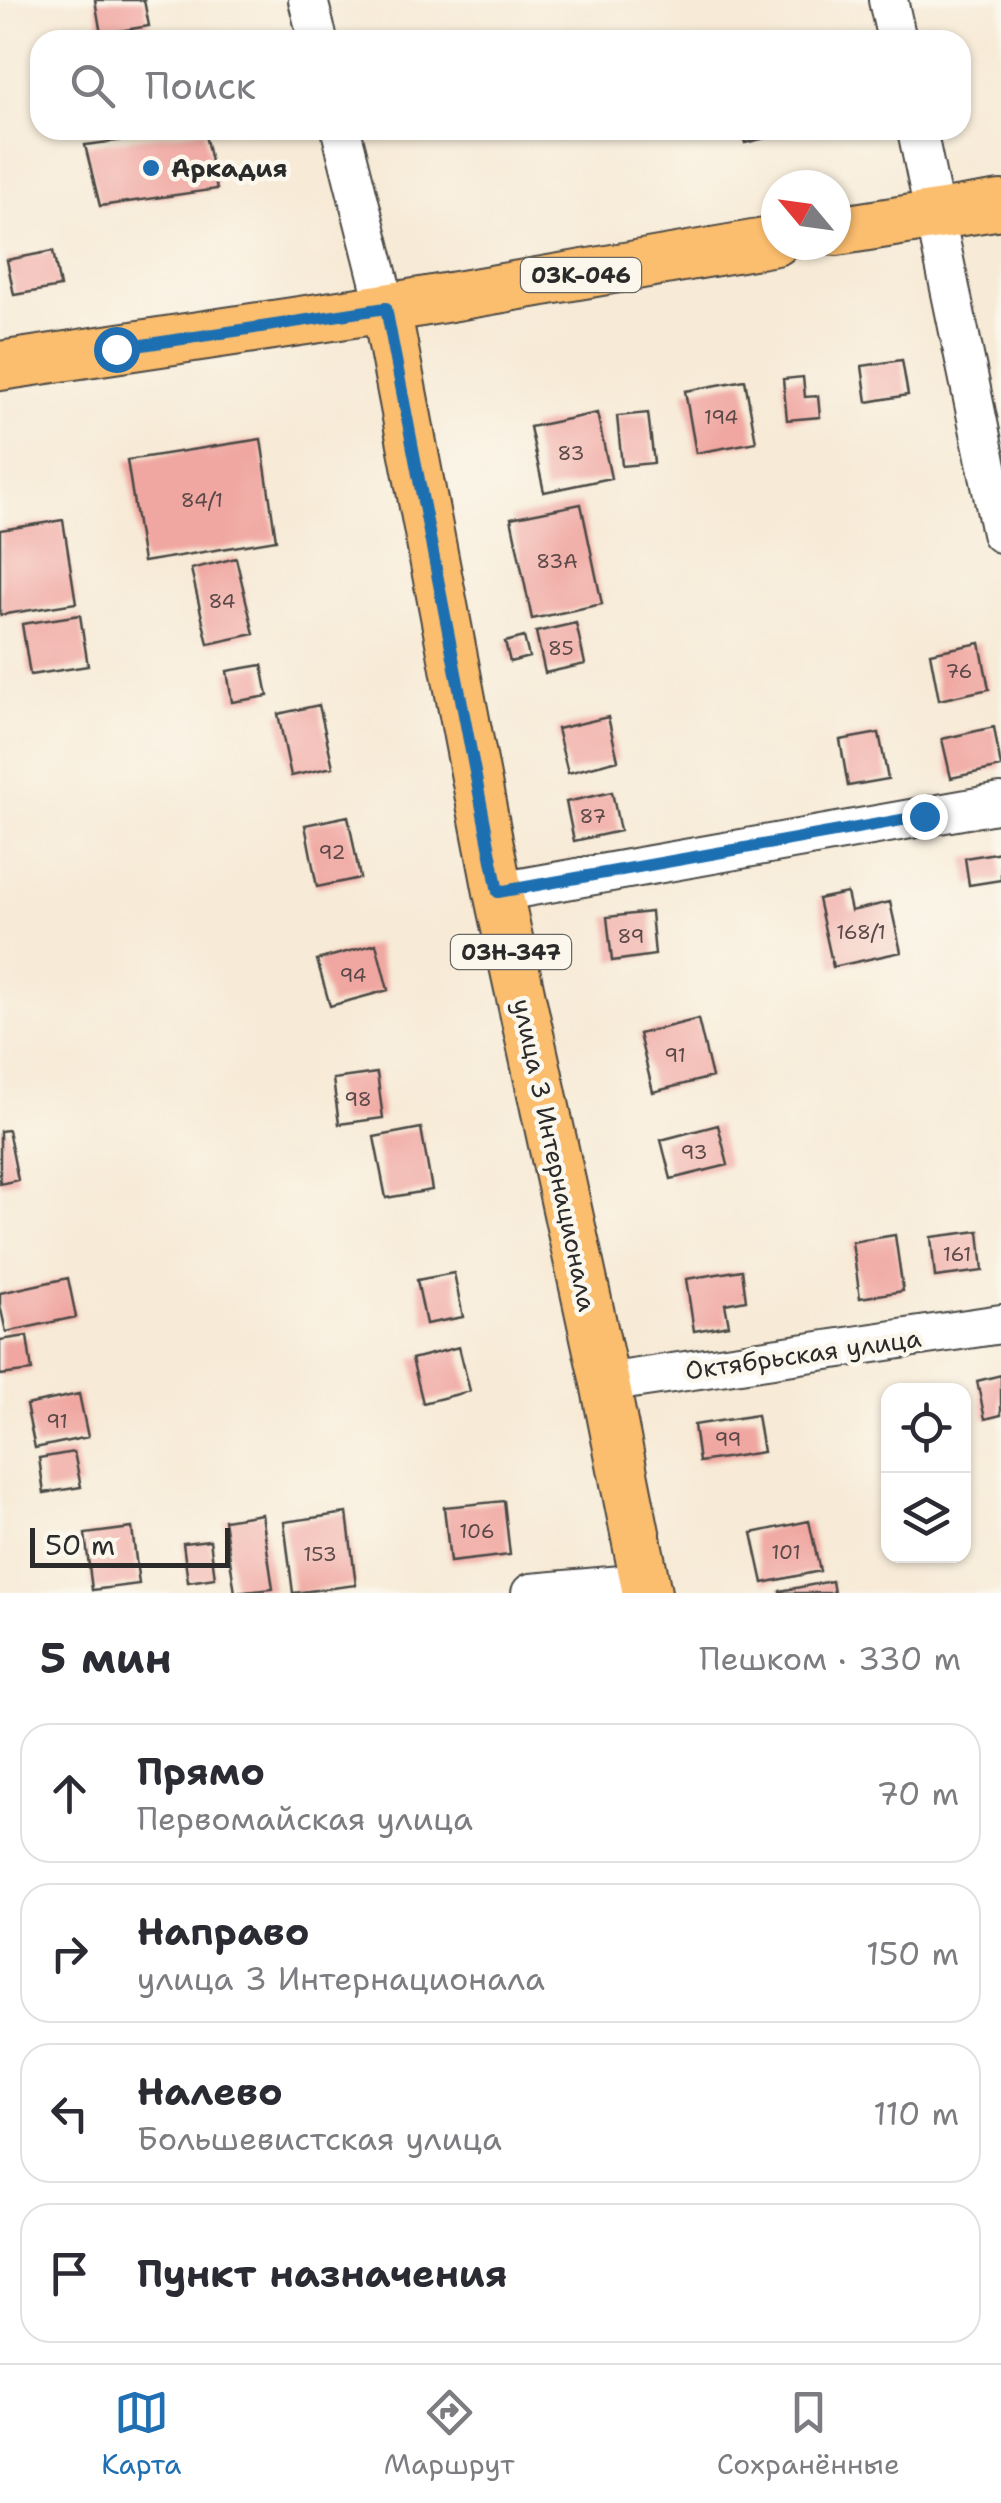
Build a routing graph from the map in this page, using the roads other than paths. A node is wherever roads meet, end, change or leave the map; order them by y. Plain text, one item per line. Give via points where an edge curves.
1 (308, 0) edge
2 (888, 0) edge
3 (316, 30) edge
4 (895, 30) edge
5 (344, 140) edge
6 (918, 140) edge
7 (1001, 205) edge
8 (935, 214) junction
9 (851, 228) edge
10 (761, 244) edge
11 (386, 308) junction
12 (0, 366) edge
13 (1001, 532) edge
14 (1001, 803) edge
15 (498, 892) junction
16 (1001, 1324) edge
17 (605, 1383) junction
18 (646, 1588) edge
19 (530, 1593) edge

1 - 3 street
2 - 4 street
5 - 11 street, улица 3 Интернационала
6 - 8 street
7 - 8 main road
8 - 9 main road
8 - 13 street
10 - 11 main road, 03К-046
11 - 12 main road, 03К-046
11 - 15 main road, улица 3 Интернационала / 03Н-347
14 - 15 street
15 - 17 main road, улица 3 Интернационала / 03Н-347
16 - 17 street, Октябрьская улица
17 - 18 main road, улица 3 Интернационала / 03Н-347
18 - 19 street

